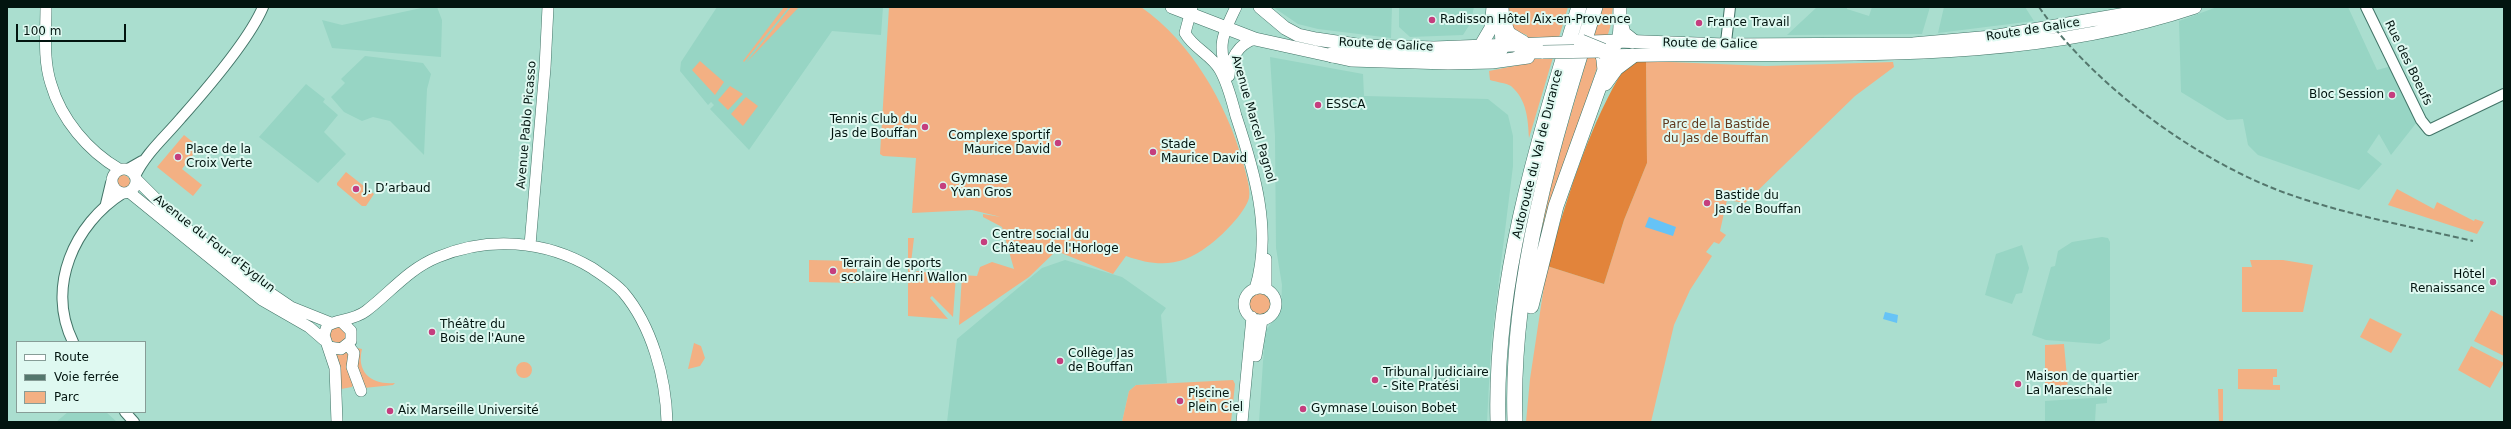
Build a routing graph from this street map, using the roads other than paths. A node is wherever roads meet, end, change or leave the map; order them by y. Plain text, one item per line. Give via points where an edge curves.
1 (46, 7) edge
2 (264, 7) edge
3 (548, 7) edge
4 (1172, 7) edge
5 (1236, 7) edge
6 (1260, 7) edge
7 (1575, 7) edge
8 (1579, 7) edge
9 (1595, 7) edge
10 (1730, 7) edge
11 (2167, 7) edge
12 (2195, 7) edge
13 (2366, 7) edge
14 (1498, 10) edge
15 (1191, 11) edge
16 (1619, 11) edge
17 (1225, 29) junction
18 (1255, 39) junction
19 (1618, 41) junction
20 (1581, 42) junction
21 (1503, 44) junction
22 (1480, 45) junction
23 (1633, 48) junction
24 (1521, 50) junction
25 (1725, 51) junction
26 (1603, 54) junction
27 (1332, 55) junction
28 (1229, 77) junction
29 (1557, 78) junction
30 (1599, 92) junction
31 (2504, 94) edge
32 (103, 160) junction
33 (130, 173) junction
34 (111, 182) junction
35 (126, 193) junction
36 (106, 204) junction
37 (530, 245) junction
38 (1254, 289) junction
39 (1266, 289) junction
40 (1257, 318) junction
41 (342, 322) junction
42 (331, 323) junction
43 (73, 341) edge
44 (327, 343) junction
45 (348, 345) junction
46 (361, 391) dead end
47 (126, 413) edge
48 (134, 422) edge
49 (337, 422) edge
50 (666, 422) edge
51 (1242, 422) edge
52 (1245, 422) edge
53 (1498, 422) edge
54 (1516, 422) edge

1 - 32 main road via 47,57 51,84 78,134
2 - 33 street via 229,58 182,117
3 - 37 main road, Avenue Pablo Picasso
4 - 15 main road, Route de Galice
5 - 17 main road, Avenue Marcel Pagnol
6 - 22 main road, Route de Galice via 1285,28 1316,40 1363,46 1434,48
7 - 29 highway
8 - 29 highway, Autoroute du Val de Durance
9 - 54 highway, Autoroute du Val de Durance via 1536,217 1520,318 1515,376
10 - 25 street
11 - 25 main road, Route de Galice via 2092,21 1945,42
12 - 25 main road, Route de Galice via 2115,28 1987,47 1912,54
13 - 31 street, Rue des Boeufs via 2420,120 2429,130
14 - 21 highway
14 - 22 main road via 1491,28
14 - 24 highway via 1508,34
15 - 17 main road, Route de Galice
15 - 38 main road, Avenue Marcel Pagnol via 1185,33 1191,42 1216,63 1223,76 1249,154 1257,187 1261,234 1258,275
16 - 19 main road
16 - 23 main road via 1624,33
17 - 18 main road, Route de Galice
17 - 28 main road, Avenue Marcel Pagnol via 1220,48
18 - 27 main road, Route de Galice
18 - 28 main road via 1241,45 1236,52
19 - 20 main road, Route de Galice
19 - 23 main road, Route de Galice
19 - 26 main road via 1613,48
20 - 24 main road, Route de Galice
20 - 26 highway, bridge
21 - 22 main road, Route de Galice
21 - 24 main road, Route de Galice
21 - 27 highway via 1500,52 1495,55
23 - 25 main road, Route de Galice
23 - 26 main road, Route de Galice
23 - 30 highway
24 - 26 main road, Route de Galice, bridge via 1543,54
24 - 27 main road, Route de Galice via 1492,62 1366,61
26 - 30 highway via 1605,70
28 - 39 main road, Avenue Marcel Pagnol via 1258,173 1265,210
29 - 53 highway, Autoroute du Val de Durance via 1528,183 1511,269 1503,328
30 - 54 highway via 1556,206 1536,281 1525,340
32 - 33 main road, Avenue du Four d’Eyglun
32 - 34 main road
33 - 34 main road via 115,172
33 - 35 main road via 136,184
33 - 42 main road, Avenue du Four d’Eyglun via 179,222 232,267 291,307
34 - 35 main road via 115,190
34 - 36 street
35 - 36 street
35 - 44 main road, Avenue du Four d’Eyglun via 262,300 309,327
36 - 43 street via 85,228 72,250 65,270 64,312
37 - 41 main road via 484,244 441,255 404,277 365,312
37 - 50 main road via 583,263 622,292 640,319 658,362
38 - 39 main road
38 - 40 main road via 1249,292 1244,304 1248,314
39 - 40 main road via 1275,296 1276,308 1273,314
40 - 51 main road
40 - 52 main road
41 - 42 main road
41 - 45 main road via 352,332
42 - 44 main road via 324,331
44 - 45 main road via 341,349
44 - 49 main road via 335,368
45 - 46 main road via 354,353 352,367
47 - 48 street

